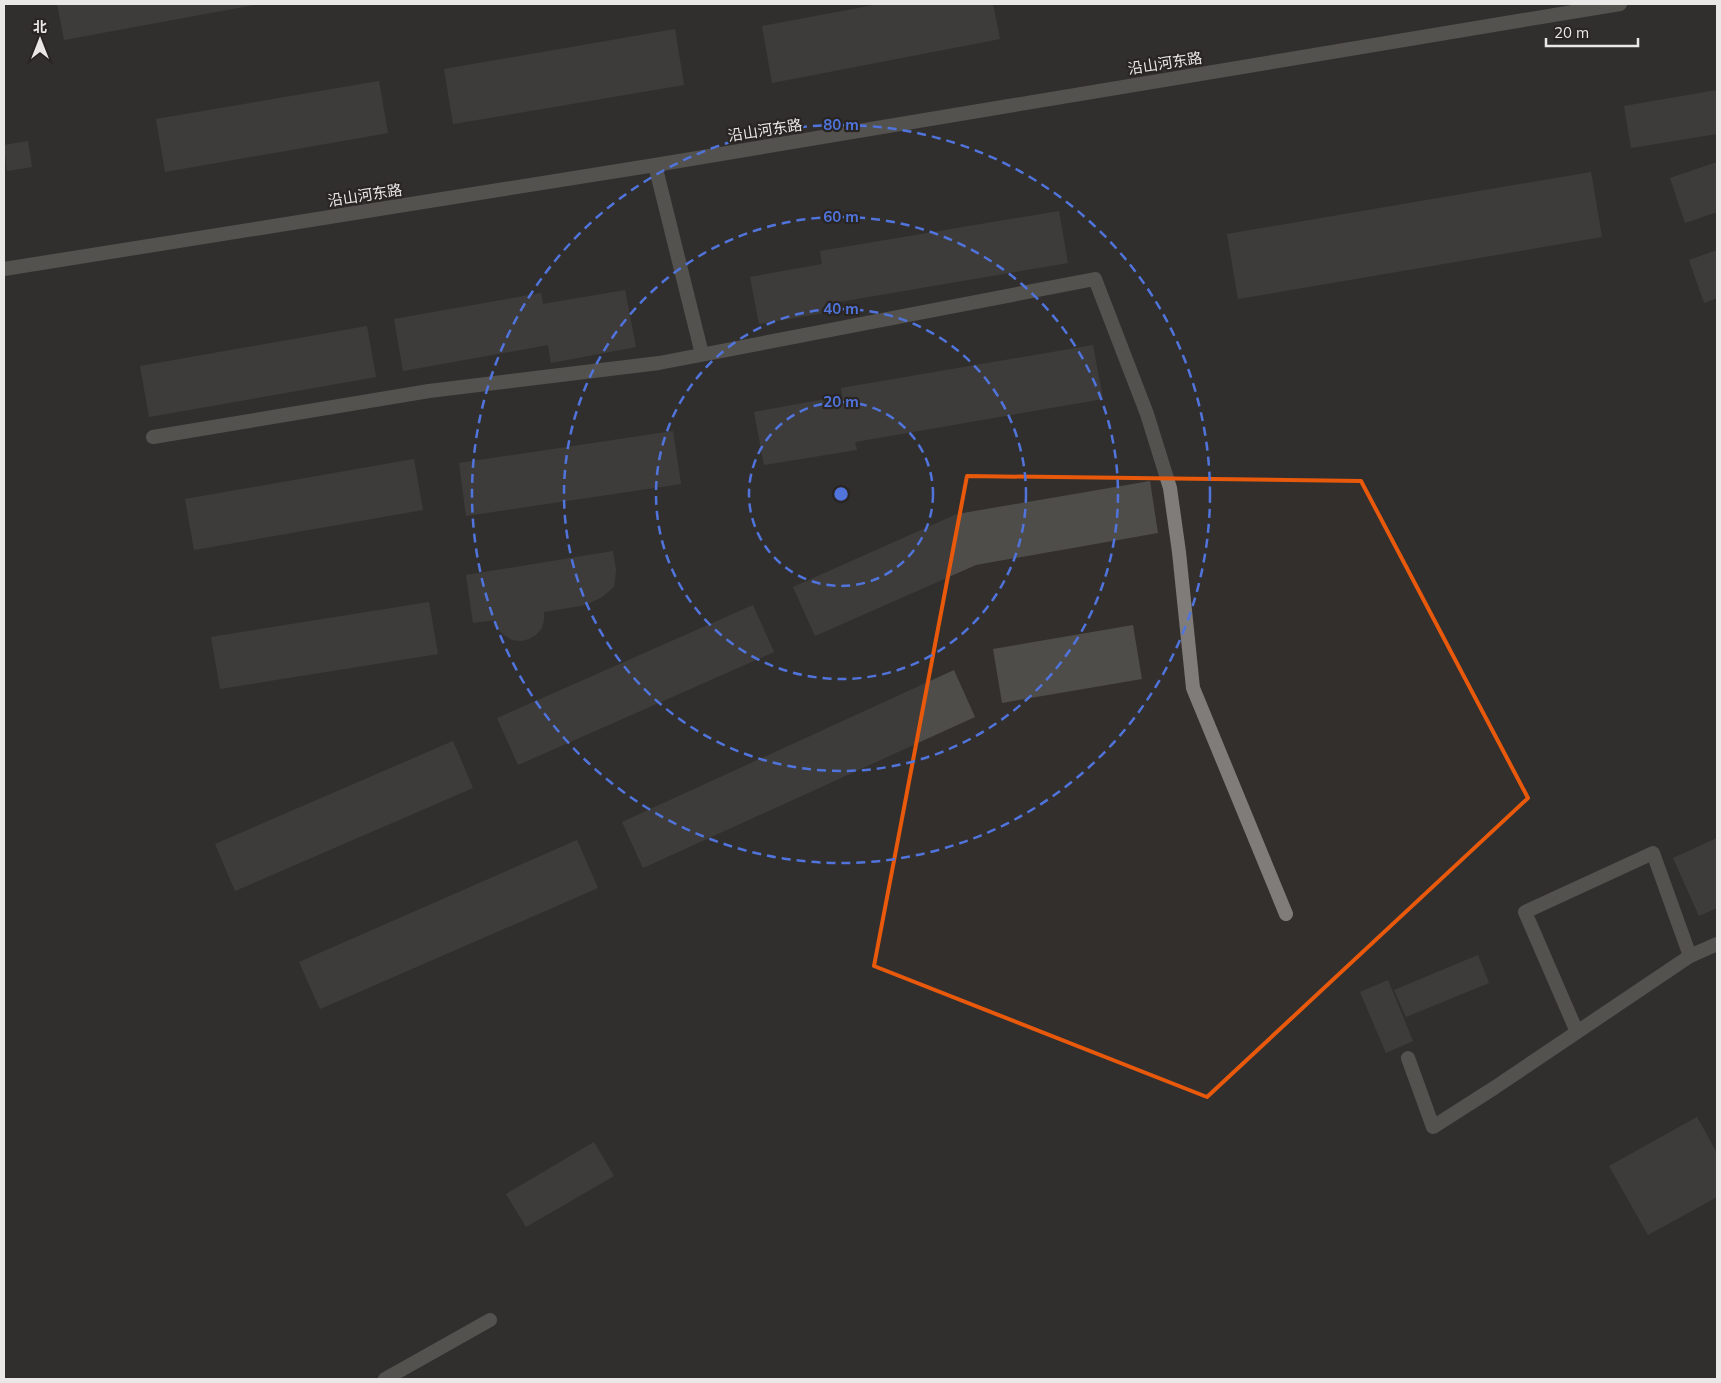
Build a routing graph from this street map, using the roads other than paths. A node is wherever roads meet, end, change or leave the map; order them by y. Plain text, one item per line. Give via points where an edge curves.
1 (1620, 4) edge
2 (655, 165) junction
3 (4, 269) edge
4 (702, 354) junction
5 (153, 437) dead end
6 (1286, 914) dead end
7 (1717, 944) edge
8 (1690, 956) junction
9 (1577, 1032) junction
10 (1408, 1058) dead end
11 (490, 1320) dead end
12 (385, 1379) edge

1 - 2 street, 沿山河东路
2 - 3 street, 沿山河东路
2 - 4 street
4 - 5 street via 429,391
4 - 6 street via 1094,279 1147,414 1170,488 1193,688
7 - 8 street
8 - 9 street
8 - 9 street via 1653,853 1525,912
9 - 10 street via 1433,1126
11 - 12 street

